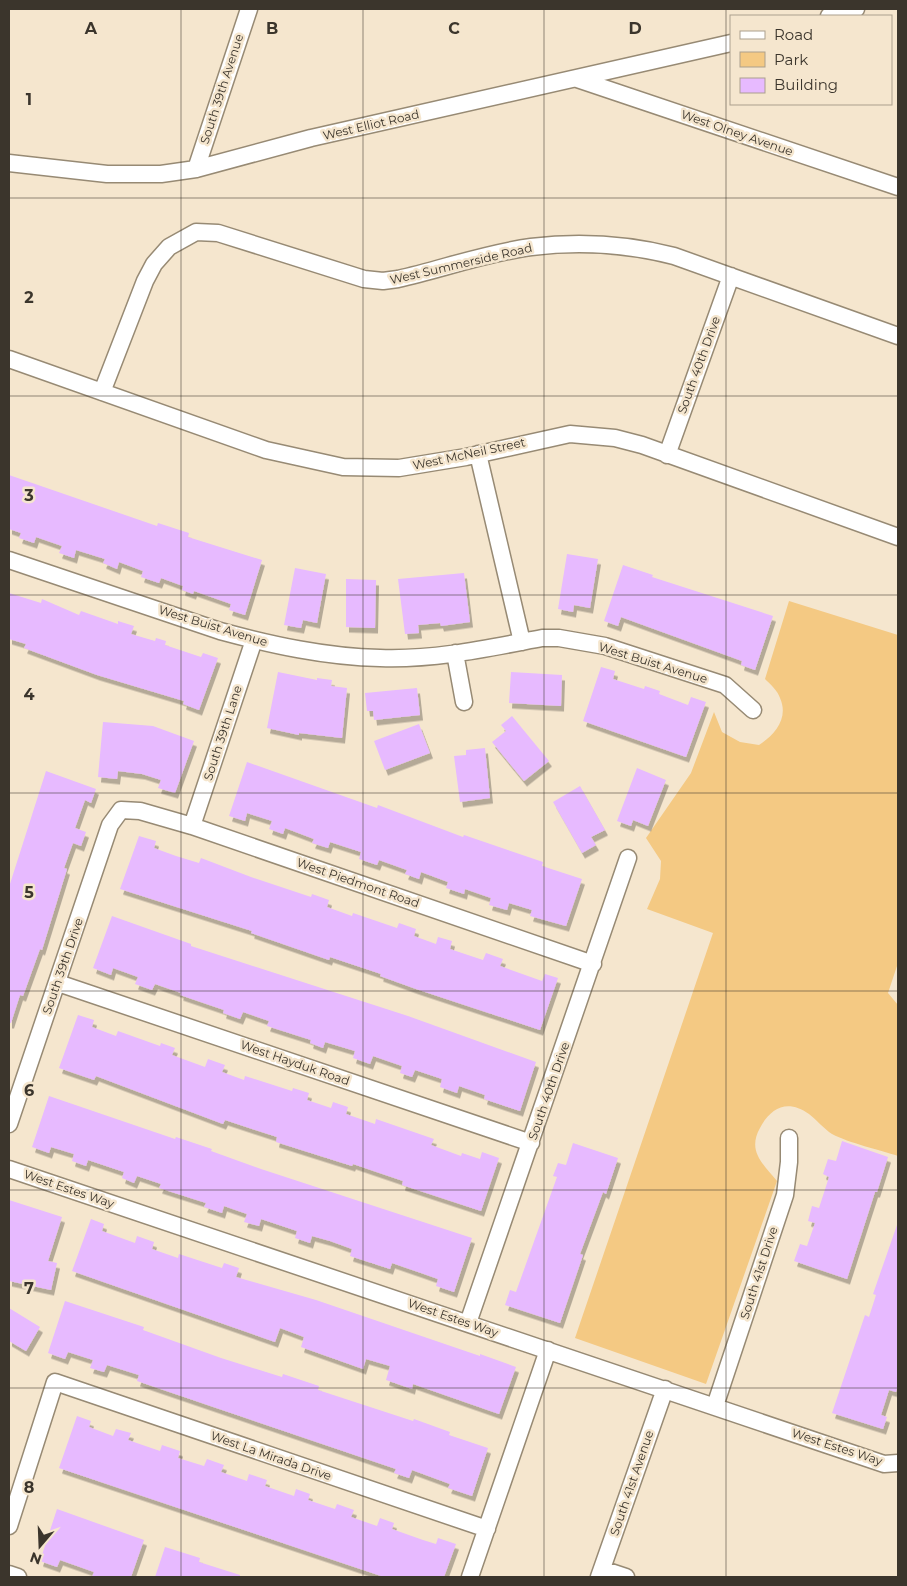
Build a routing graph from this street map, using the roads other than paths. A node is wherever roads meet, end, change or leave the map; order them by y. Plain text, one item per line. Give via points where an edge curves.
1 (249, 9) edge
2 (856, 9) edge
3 (833, 15) edge
4 (730, 43) edge
5 (577, 79) junction
6 (9, 163) edge
7 (196, 169) junction
8 (898, 187) edge
9 (730, 276) junction
10 (898, 336) edge
11 (9, 359) edge
12 (102, 392) junction
13 (478, 454) junction
14 (667, 455) junction
15 (898, 537) edge
16 (9, 560) edge
17 (254, 640) junction
18 (522, 642) junction
19 (455, 653) junction
20 (464, 702) dead end
21 (753, 710) dead end
22 (120, 810) joint
23 (192, 826) junction
24 (628, 858) dead end
25 (593, 964) junction
26 (58, 982) junction
27 (9, 1124) edge
28 (789, 1138) dead end
29 (531, 1144) junction
30 (9, 1169) edge
31 (468, 1323) junction
32 (548, 1350) junction
33 (664, 1389) junction
34 (715, 1406) junction
35 (898, 1463) edge
36 (9, 1526) edge
37 (486, 1529) junction
38 (601, 1573) edge
39 (9, 1574) edge
40 (18, 1577) edge
41 (470, 1577) edge
42 (626, 1577) edge

1 - 7 street, South 39th Avenue
2 - 3 street
4 - 5 street, West Elliot Road
5 - 7 street, West Elliot Road via 311,138
5 - 8 street, West Olney Avenue
6 - 7 street, West Elliot Road via 107,174 161,174
9 - 10 street, West Summerside Road
9 - 12 street, West Summerside Road via 674,256 614,245 578,244 530,247 382,281 364,279 218,233 196,232 169,247 144,281
9 - 14 street, South 40th Drive
11 - 12 street, West McNeil Street
12 - 13 street, West McNeil Street via 266,450 343,467 399,468
13 - 14 street, West McNeil Street via 570,434 616,438
13 - 18 street
14 - 15 street, West McNeil Street
16 - 17 street, West Buist Avenue
17 - 19 street, West Buist Avenue via 321,653 381,658
17 - 23 street, South 39th Lane
18 - 19 street, West Buist Avenue
18 - 21 street, West Buist Avenue via 559,638 604,646 725,686
19 - 20 street
22 - 23 street, West Piedmont Road via 140,811
22 - 26 street, South 39th Drive via 110,825
23 - 25 street, West Piedmont Road
24 - 25 street, South 40th Drive
25 - 29 street, South 40th Drive
26 - 27 street, South 39th Drive
26 - 29 street, West Hayduk Road
28 - 34 street, South 41st Drive via 785,1195
29 - 31 street, South 40th Drive
30 - 31 street, West Estes Way
31 - 32 street, West Estes Way
32 - 33 street, West Estes Way
32 - 37 street
33 - 34 street, West Estes Way
33 - 38 street, South 41st Avenue
34 - 35 street, West Estes Way via 884,1464
36 - 37 street, West La Mirada Drive via 55,1382
37 - 41 street
38 - 42 street
39 - 40 street

